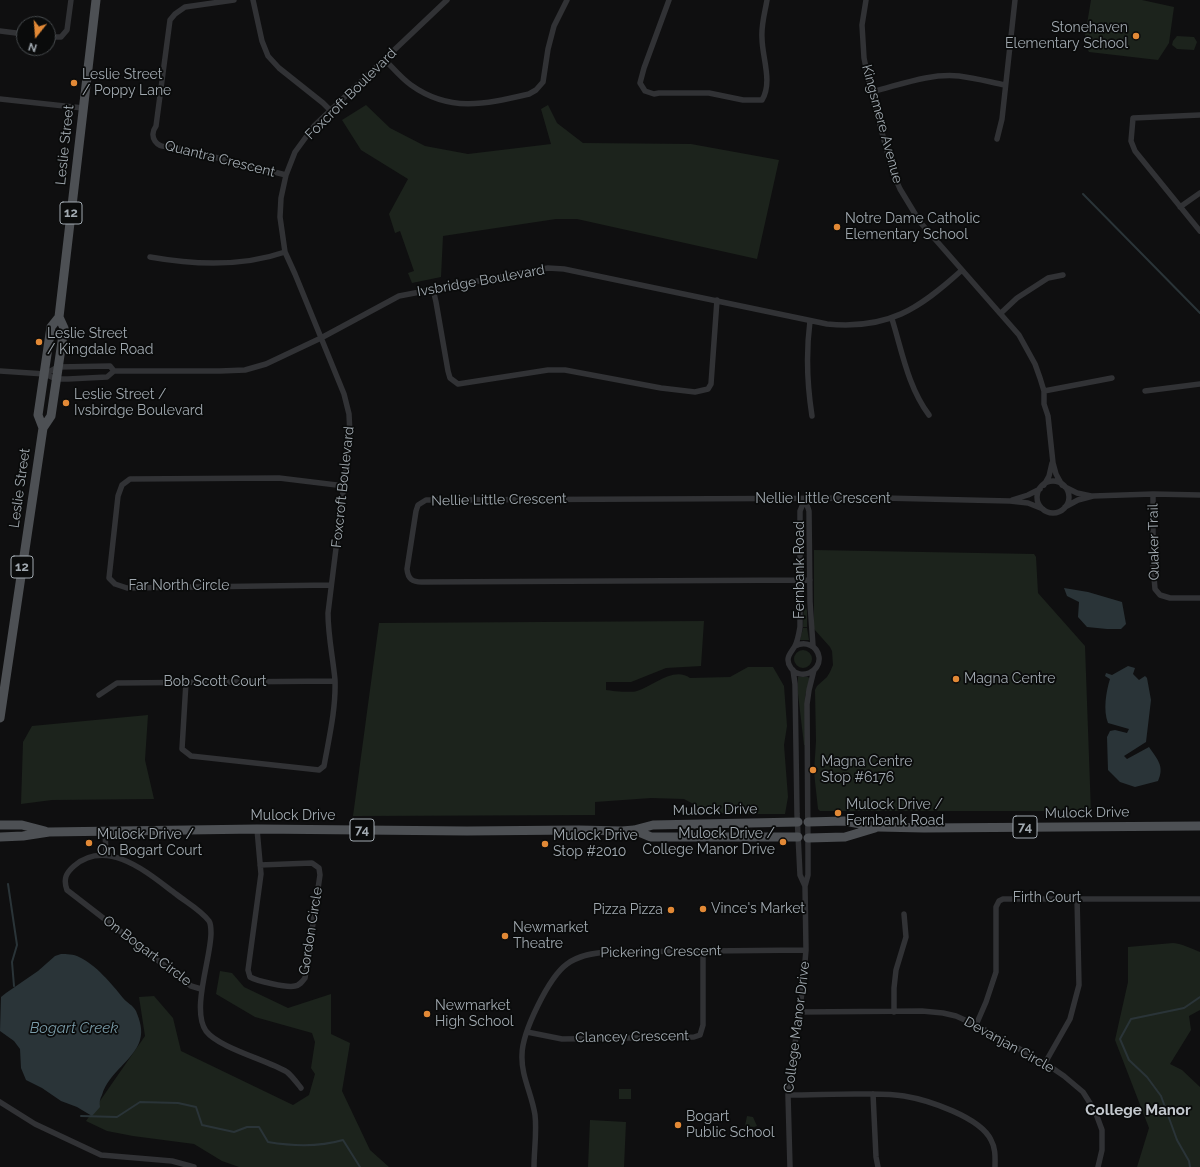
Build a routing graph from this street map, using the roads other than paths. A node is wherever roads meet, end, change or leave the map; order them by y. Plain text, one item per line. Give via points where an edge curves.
1 (71, 0) edge
2 (96, 0) edge
3 (234, 0) edge
4 (253, 0) edge
5 (448, 0) edge
6 (567, 0) edge
7 (669, 0) edge
8 (767, 0) edge
9 (866, 0) edge
10 (1015, 0) edge
11 (0, 31) edge
12 (16, 33) edge
13 (56, 37) edge
14 (385, 60) junction
15 (1005, 85) junction
16 (871, 92) junction
17 (0, 99) edge
18 (83, 108) junction
19 (330, 110) junction
20 (1200, 115) edge
21 (997, 139) dead end
22 (286, 175) junction
23 (1200, 193) edge
24 (1180, 207) junction
25 (1200, 231) edge
26 (285, 252) junction
27 (150, 257) dead end
28 (962, 270) junction
29 (1063, 275) dead end
30 (433, 289) junction
31 (717, 300) junction
32 (1001, 313) junction
33 (59, 317) junction
34 (892, 318) junction
35 (810, 320) junction
36 (321, 338) junction
37 (58, 367) junction
38 (0, 371) edge
39 (114, 371) junction
40 (45, 374) junction
41 (1112, 378) dead end
42 (56, 379) junction
43 (1200, 384) edge
44 (1044, 391) junction
45 (1145, 391) dead end
46 (929, 415) dead end
47 (812, 416) dead end
48 (43, 428) junction
49 (1052, 463) junction
50 (345, 486) junction
51 (1063, 486) junction
52 (1042, 487) junction
53 (1153, 494) junction
54 (1200, 494) edge
55 (1093, 496) junction
56 (804, 499) junction
57 (1010, 501) junction
58 (1065, 507) junction
59 (1042, 509) junction
60 (800, 580) junction
61 (810, 580) junction
62 (331, 584) junction
63 (1200, 598) edge
64 (795, 646) junction
65 (813, 646) junction
66 (793, 670) junction
67 (814, 670) junction
68 (335, 681) junction
69 (186, 682) junction
70 (99, 695) dead end
71 (0, 718) edge
72 (798, 822) junction
73 (808, 822) junction
74 (0, 825) edge
75 (1200, 826) edge
76 (878, 827) junction
77 (256, 829) junction
78 (634, 830) junction
79 (105, 831) junction
80 (48, 832) junction
81 (0, 837) edge
82 (798, 838) junction
83 (808, 838) junction
84 (106, 855) junction
85 (260, 865) junction
86 (805, 886) junction
87 (1077, 898) junction
88 (1200, 898) edge
89 (904, 914) dead end
90 (703, 950) junction
91 (806, 950) junction
92 (202, 989) junction
93 (800, 1012) junction
94 (894, 1012) junction
95 (976, 1025) junction
96 (527, 1032) junction
97 (1045, 1063) junction
98 (301, 1088) dead end
99 (873, 1094) junction
100 (788, 1095) junction
101 (0, 1102) edge
102 (194, 1167) edge
103 (534, 1167) edge
104 (790, 1167) edge
105 (878, 1167) edge
106 (995, 1167) edge
107 (1098, 1167) edge

1 - 13 street via 67,30 61,37
2 - 18 main road, Leslie Street / 12
3 - 22 street, Quantra Crescent via 185,7 170,20 156,126 152,135 161,146 170,146
4 - 19 street via 268,56
5 - 14 street, Foxcroft Boulevard
6 - 14 street via 554,26 543,82 529,94 474,105 458,104 426,94 410,85
7 - 8 street via 640,83 645,91 654,94 709,93 753,101 762,100 766,92 762,37
9 - 16 street, Kingsmere Avenue via 862,25
10 - 15 street
11 - 12 street
14 - 19 street, Foxcroft Boulevard
15 - 16 street via 950,76 927,78
15 - 21 street via 1002,119
16 - 28 street, Kingsmere Avenue via 893,173 900,189 920,222
17 - 18 street
18 - 33 main road, Leslie Street / 12
19 - 22 street, Foxcroft Boulevard via 314,126 295,152
20 - 24 street via 1133,118 1131,141 1135,151
22 - 26 street, Foxcroft Boulevard via 280,217
23 - 24 street
24 - 25 street
26 - 27 street via 247,261 217,263 178,262
26 - 36 street, Foxcroft Boulevard
28 - 32 street, Kingsmere Avenue
28 - 34 street, Ivsbridge Boulevard via 924,302
29 - 32 street via 1048,278 1017,298
30 - 31 street, Ivsbridge Boulevard via 548,268
30 - 31 street via 448,371 450,378 458,384 548,370 565,370 661,388 695,392 708,389 712,384
30 - 36 street, Ivsbridge Boulevard via 399,296
31 - 35 street, Ivsbridge Boulevard
32 - 44 street, Kingsmere Avenue via 1019,335 1035,364
33 - 37 main road, Leslie Street / 12 via 64,328
33 - 40 main road, Leslie Street / 12 via 52,327
34 - 35 street, Ivsbridge Boulevard via 844,326
34 - 46 street via 906,369 920,403
35 - 47 street via 808,394
36 - 39 street, Ivsbridge Boulevard via 266,364 244,370
36 - 50 street, Foxcroft Boulevard via 344,394 349,414 350,435
37 - 39 street, Ivsbridge Boulevard via 110,366
37 - 40 street
37 - 42 main road, Leslie Street / 12
38 - 40 street
39 - 42 street, Ivsbridge Boulevard via 107,377
40 - 42 street, Ivsbridge Boulevard
40 - 48 main road, Leslie Street / 12 via 38,415
41 - 44 street
42 - 48 main road, Leslie Street / 12 via 51,416
43 - 45 street
44 - 49 street, Kingsmere Avenue
48 - 71 main road, Leslie Street / 12
49 - 51 street, Kingsmere Avenue
49 - 52 street, Kingsmere Avenue via 1049,476
50 - 62 street, Foxcroft Boulevard
50 - 62 street, Far North Circle via 279,478 130,480 122,485 118,496 109,578 115,584 126,588
51 - 52 street via 1052,482
51 - 55 street, Quaker Trail via 1077,494
51 - 58 street via 1069,496
52 - 57 street, Nellie Little Crescent
52 - 59 street via 1038,495
53 - 54 street, Quaker Trail
53 - 55 street, Quaker Trail
53 - 63 street, Quaker Trail via 1155,589 1160,595 1170,598
55 - 58 street, Quaker Trail
56 - 57 street, Nellie Little Crescent
56 - 60 street, Fernbank Road via 800,511
56 - 60 street, Nellie Little Crescent via 426,500 418,505 416,511 407,569 408,577 422,582
56 - 61 street, Fernbank Road via 809,511
57 - 59 street, Nellie Little Crescent via 1028,503
58 - 59 street via 1053,513
60 - 61 street, Nellie Little Crescent
60 - 64 street, Fernbank Road via 800,627
61 - 65 street, Fernbank Road via 810,627
62 - 68 street, Foxcroft Boulevard via 328,625
64 - 65 street via 804,643
64 - 66 street via 788,657
65 - 67 street via 819,656 818,665
66 - 67 street via 802,674
66 - 72 street
67 - 73 street via 807,704
68 - 69 street, Bob Scott Court
68 - 69 street, Foxcroft Boulevard via 334,712 324,766 319,770 191,756 182,749
69 - 70 street, Bob Scott Court via 117,683
72 - 78 main road, Mulock Drive / 74 via 653,825
72 - 82 street
73 - 76 main road, Mulock Drive / 74 via 844,821
73 - 83 street, College Manor Drive
74 - 80 main road, Mulock Drive / 74 via 22,825
75 - 76 main road, Mulock Drive / 74
76 - 83 main road, Mulock Drive / 74 via 844,837
77 - 78 main road, Mulock Drive / 74
77 - 79 main road, Mulock Drive / 74
77 - 85 street, Gordon Circle
78 - 82 main road, Mulock Drive / 74 via 651,837
79 - 80 main road, Mulock Drive / 74
79 - 84 street
80 - 81 main road, Mulock Drive / 74
82 - 86 street, College Manor Drive via 800,875
83 - 86 street, College Manor Drive via 808,875
84 - 92 street, On Bogart Circle via 128,861 199,911 210,922 210,944
84 - 92 street, On Bogart Circle via 78,862 65,878 67,890 182,980
85 - 85 street, Gordon Circle via 261,874 248,970 250,977 257,981 295,986 301,984 305,978 319,868 312,863
86 - 91 street, College Manor Drive
87 - 88 street, Firth Court
87 - 95 street, Firth Court via 999,901 996,907 996,972
87 - 97 street via 1079,985 1070,1019
89 - 94 street via 906,937 896,970
90 - 91 street, Pickering Crescent
90 - 96 street, Pickering Crescent via 608,952 578,958 558,972 546,990
90 - 96 street, Clancey Crescent via 703,1025 700,1035 562,1039
91 - 93 street, College Manor Drive
92 - 98 street via 200,1017 211,1036 288,1073
93 - 94 street, Devanjan Circle
93 - 100 street, College Manor Drive
94 - 95 street, Devanjan Circle via 943,1013
95 - 97 street, Devanjan Circle
96 - 103 street, Pickering Crescent via 522,1046 522,1056 524,1078 535,1116
97 - 107 street, Devanjan Circle via 1083,1092 1095,1111 1102,1130 1102,1150
99 - 100 street
99 - 105 street
99 - 106 street via 922,1100 968,1118 991,1139 996,1157
100 - 104 street, College Manor Drive
101 - 102 street via 35,1124 101,1155 172,1161

